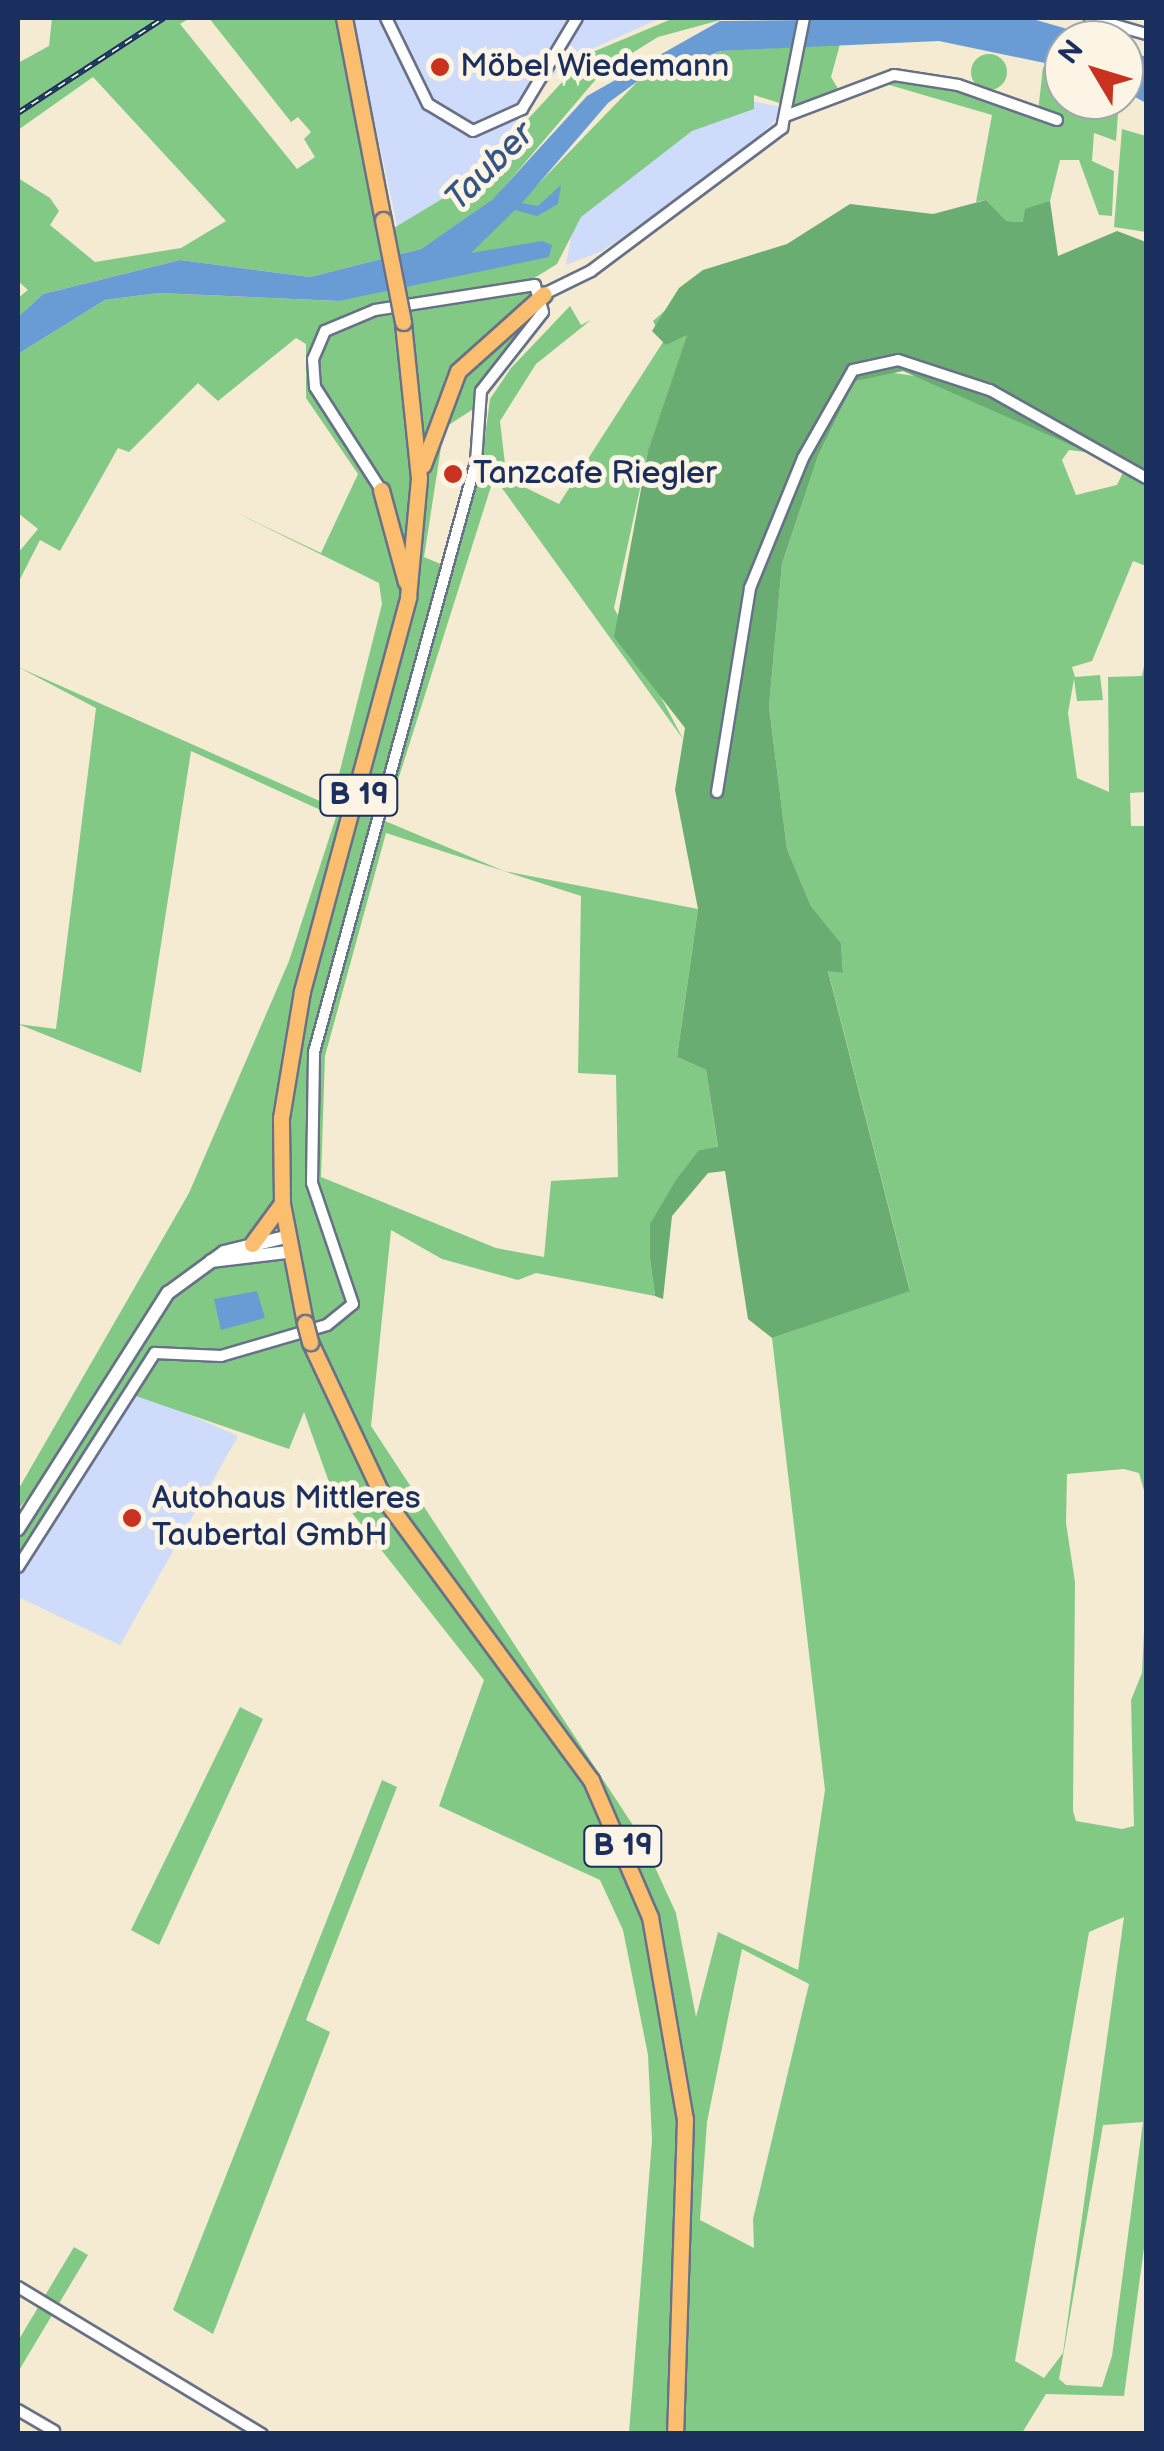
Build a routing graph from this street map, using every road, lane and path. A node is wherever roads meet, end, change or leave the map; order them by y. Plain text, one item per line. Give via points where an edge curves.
1 (344, 18) edge
2 (386, 18) edge
3 (577, 18) edge
4 (804, 18) edge
5 (1090, 18) edge
6 (1146, 34) edge
7 (1044, 115) edge
8 (788, 116) junction
9 (544, 294) junction
10 (419, 478) junction
11 (1146, 478) edge
12 (381, 490) joint
13 (408, 597) junction
14 (717, 792) dead end
15 (282, 1204) junction
16 (252, 1244) junction
17 (288, 1244) junction
18 (211, 1261) junction
19 (18, 1528) edge
20 (18, 1567) edge
21 (18, 2287) edge
22 (18, 2410) edge
23 (54, 2431) edge
24 (262, 2434) edge
25 (675, 2434) edge

1 - 10 main road, B 19, bridge via 403,322
2 - 3 street via 428,104 473,130 522,108
4 - 8 street
5 - 6 street
7 - 8 street via 958,85 894,75
8 - 9 street via 773,138 682,207
9 - 10 main road via 458,371
9 - 12 street via 526,282 374,310 325,332 312,359 316,388
9 - 20 street via 543,312 481,391 462,514 314,1052 312,1183 353,1304 328,1325 221,1356 167,1348 148,1361
10 - 13 main road, B 19
11 - 14 street via 990,390 898,360 853,370 803,458 750,588
12 - 13 main road
13 - 15 main road, B 19 via 293,1028
15 - 16 main road
15 - 17 main road, B 19
16 - 17 street
16 - 18 street
17 - 18 street
17 - 25 main road, B 19, bridge via 310,1342 383,1497 591,1780 650,1917 685,2119
18 - 19 street via 146,1320
21 - 24 street
22 - 23 street

